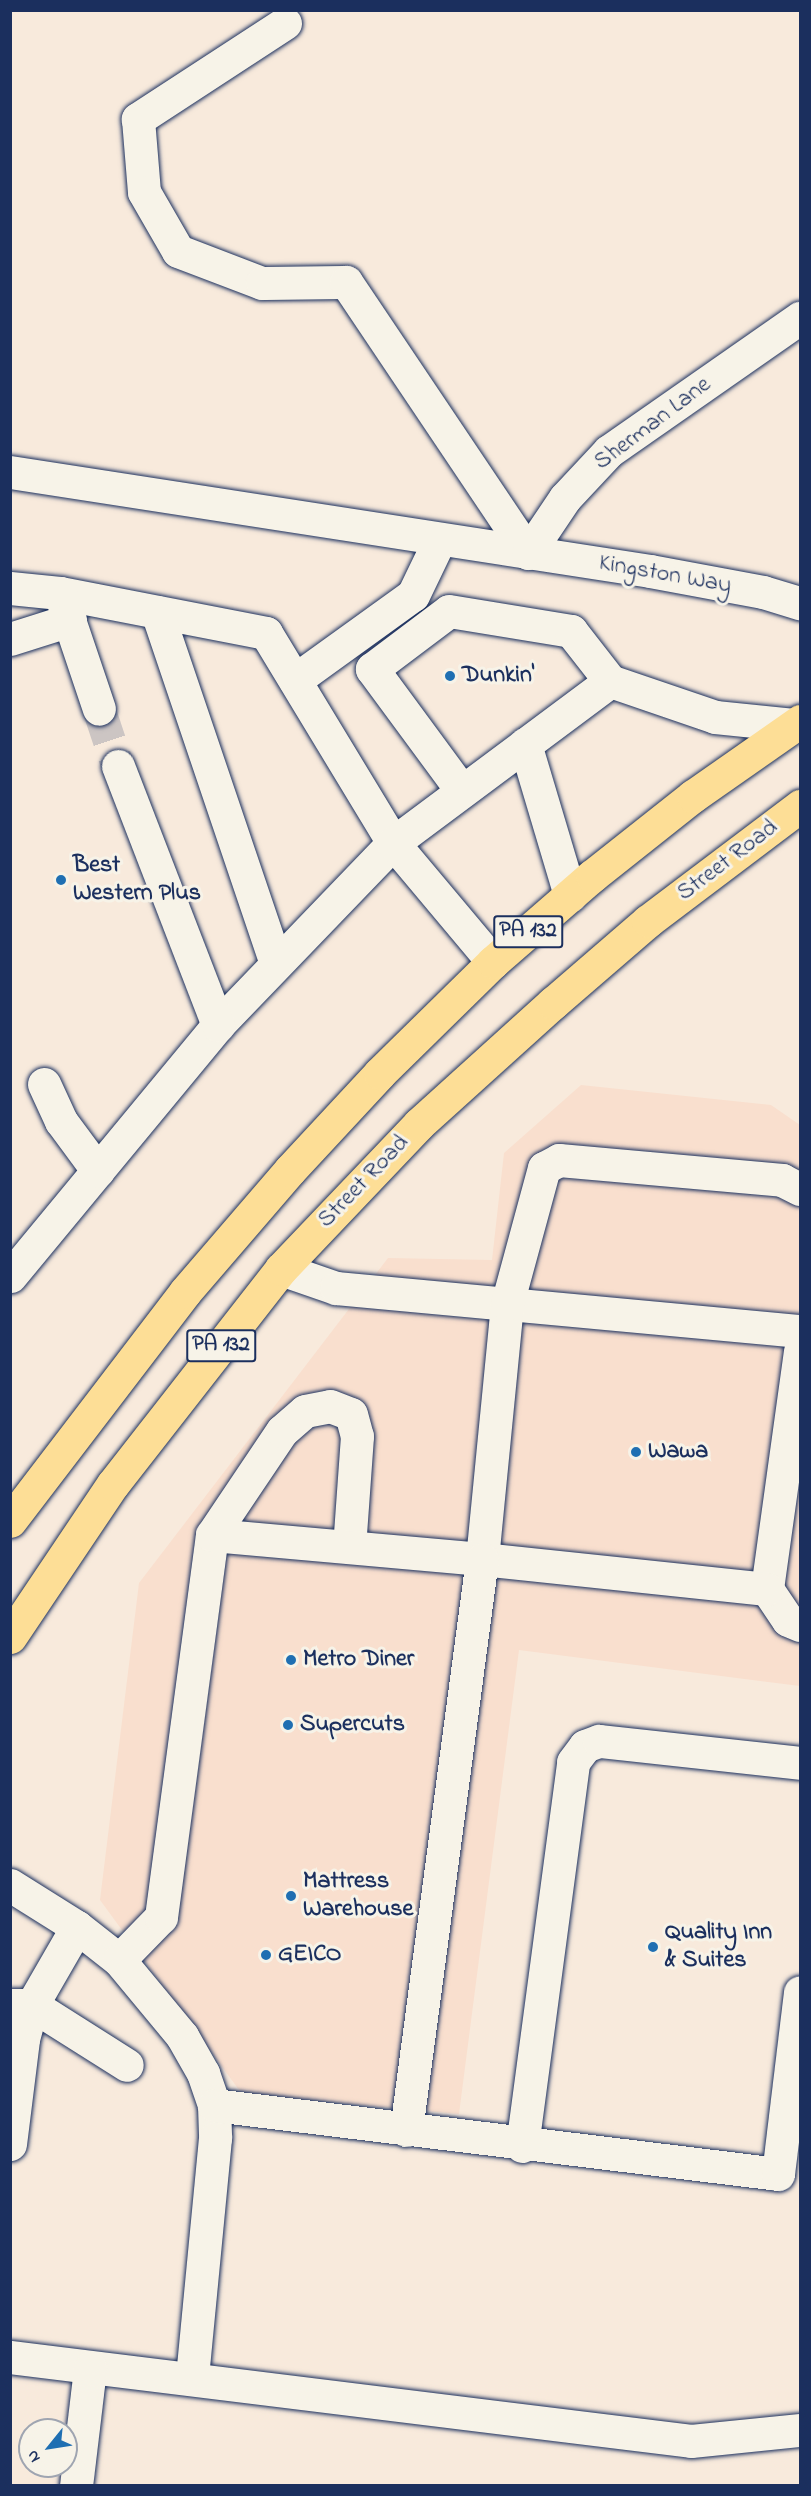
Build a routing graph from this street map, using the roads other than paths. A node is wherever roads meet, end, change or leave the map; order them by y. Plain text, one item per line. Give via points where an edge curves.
1 (285, 23) dead end
2 (801, 318) edge
3 (10, 472) edge
4 (440, 539) junction
5 (528, 553) junction
6 (10, 588) edge
7 (801, 603) edge
8 (65, 607) junction
9 (158, 612) junction
10 (10, 639) edge
11 (295, 680) junction
12 (610, 681) junction
13 (99, 709) tunnel mouth
14 (797, 723) edge
15 (525, 744) junction
16 (118, 766) tunnel mouth
17 (462, 791) junction
18 (801, 806) edge
19 (393, 843) junction
20 (570, 895) junction
21 (276, 963) junction
22 (493, 963) junction
23 (218, 1025) junction
24 (44, 1084) dead end
25 (98, 1171) junction
26 (801, 1189) edge
27 (281, 1269) junction
28 (10, 1276) edge
29 (507, 1304) junction
30 (801, 1331) edge
31 (801, 1351) edge
32 (10, 1521) edge
33 (212, 1535) junction
34 (349, 1547) junction
35 (482, 1559) junction
36 (767, 1589) junction
37 (801, 1625) edge
38 (10, 1636) edge
39 (801, 1763) edge
40 (10, 1885) edge
41 (77, 1926) junction
42 (119, 1960) junction
43 (801, 1992) edge
44 (21, 2005) edge
45 (127, 2065) dead end
46 (214, 2105) junction
47 (405, 2130) junction
48 (10, 2144) edge
49 (522, 2146) junction
50 (10, 2357) edge
51 (90, 2368) junction
52 (192, 2378) junction
53 (801, 2430) edge
54 (76, 2486) edge

1 - 5 street via 138,119 144,192 178,251 262,283 346,282
2 - 5 street, Sherman Lane via 609,451 565,498
3 - 4 street, Kingston Way
4 - 5 street, Kingston Way
4 - 11 street via 413,595
5 - 7 street, Kingston Way via 752,589
6 - 8 street
8 - 9 street
8 - 10 street
8 - 13 street
9 - 11 street via 266,633
9 - 21 street
11 - 19 street
12 - 14 street via 715,717
12 - 15 street
12 - 17 street via 571,631 449,611 372,669
14 - 20 main road, PA 132 via 693,796
15 - 17 street
15 - 20 street
16 - 23 street
17 - 19 street
18 - 27 main road, Street Road / PA 132 via 648,921 554,1003 419,1125
19 - 21 street
19 - 22 street
20 - 22 main road, PA 132
21 - 23 street
22 - 32 main road, PA 132 via 290,1170 185,1292
23 - 25 street
24 - 25 street via 61,1121
25 - 28 street
26 - 29 street via 782,1180 559,1160 544,1168 537,1181
27 - 29 street via 336,1288
27 - 38 main road, Street Road / PA 132 via 113,1484
29 - 30 street
29 - 35 street
31 - 36 street
33 - 34 street
33 - 34 street via 282,1431 305,1411 330,1406 351,1414 357,1436
33 - 42 street via 161,1917
34 - 35 street
35 - 36 street
35 - 47 street
36 - 37 street via 788,1620
39 - 49 street via 599,1740 585,1746 573,1762
40 - 41 street
41 - 42 street
41 - 44 street
42 - 46 street via 182,2036 203,2073
43 - 49 street via 778,2174
44 - 45 street
44 - 48 street via 23,2038
46 - 47 street
46 - 52 street via 215,2138
47 - 49 street
50 - 51 street
51 - 52 street
51 - 54 street
52 - 53 street via 691,2441

